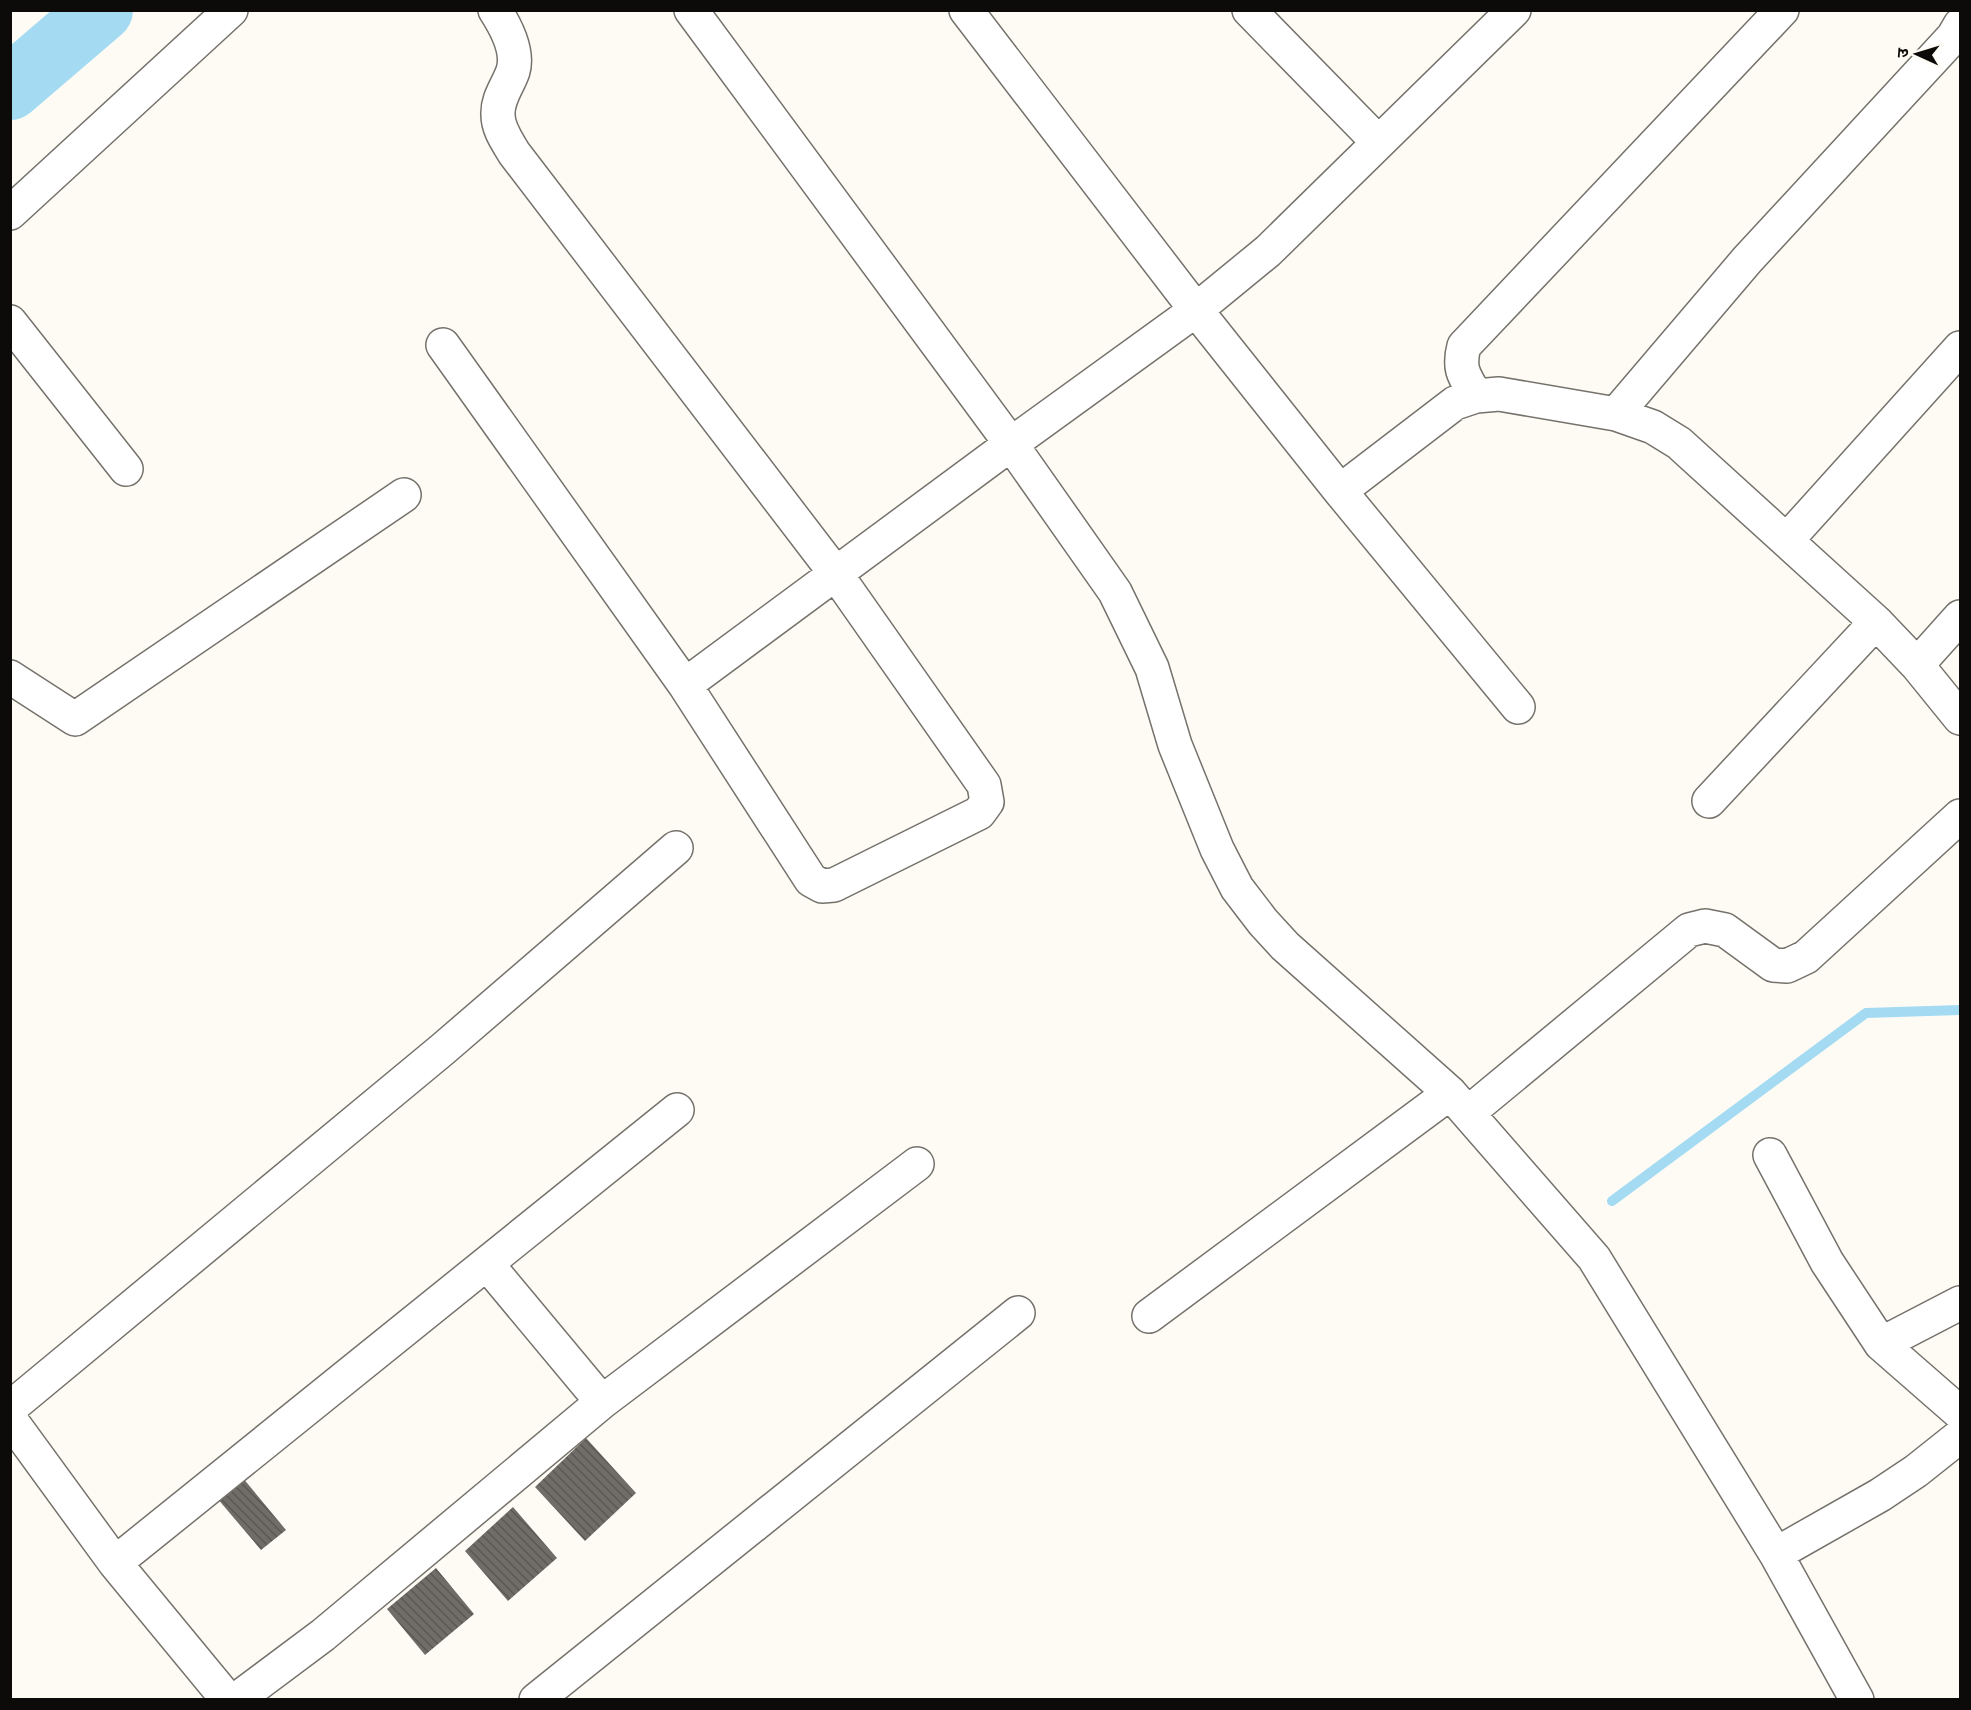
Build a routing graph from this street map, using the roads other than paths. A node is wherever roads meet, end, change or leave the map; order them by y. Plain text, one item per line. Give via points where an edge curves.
1 (231, 10) edge
2 (495, 10) edge
3 (691, 10) edge
4 (966, 10) edge
5 (1250, 10) edge
6 (1514, 10) edge
7 (1782, 10) edge
8 (1960, 25) edge
9 (1378, 142) junction
10 (10, 213) edge
11 (1196, 310) junction
12 (10, 321) edge
13 (443, 345) dead end
14 (1960, 348) edge
15 (1476, 396) junction
16 (1616, 414) junction
17 (1011, 444) junction
18 (126, 469) dead end
19 (1340, 491) junction
20 (404, 495) dead end
21 (1787, 540) junction
22 (836, 574) junction
23 (1960, 617) edge
24 (1876, 622) junction
25 (1917, 665) junction
26 (11, 678) edge
27 (685, 685) junction
28 (1518, 706) dead end
29 (1960, 718) edge
30 (1709, 801) dead end
31 (1960, 816) edge
32 (676, 848) dead end
33 (1459, 1103) junction
34 (677, 1110) dead end
35 (1770, 1155) dead end
36 (918, 1164) dead end
37 (487, 1264) junction
38 (1960, 1303) edge
39 (1018, 1313) dead end
40 (1149, 1316) dead end
41 (1881, 1344) junction
42 (602, 1402) junction
43 (10, 1408) edge
44 (1960, 1413) edge
45 (10, 1419) edge
46 (1960, 1436) edge
47 (1776, 1554) junction
48 (115, 1563) junction
49 (228, 1700) edge
50 (236, 1700) edge
51 (536, 1700) edge
52 (1857, 1700) edge

1 - 10 street
2 - 22 street via 514,53 513,71 498,115 514,153
3 - 17 street
4 - 11 street
5 - 9 street
6 - 9 street
7 - 15 street via 1464,346 1462,373
8 - 16 street via 1747,260
9 - 11 street via 1268,251
11 - 17 street
11 - 19 street
12 - 18 street
13 - 27 street
14 - 21 street
15 - 16 street via 1500,394
15 - 19 street via 1455,403
16 - 21 street via 1653,426 1679,443
17 - 22 street
17 - 33 street via 1115,592 1134,628 1152,668 1175,745 1237,888 1285,946
19 - 28 street
20 - 26 street via 75,720
21 - 24 street
22 - 27 street
22 - 27 street via 984,785 987,802 979,813 834,885 822,886 811,880
23 - 25 street
24 - 25 street
24 - 30 street
25 - 29 street
31 - 33 street via 1806,957 1787,966 1773,965 1725,930 1705,926 1689,930
32 - 43 street via 444,1049
33 - 40 street
33 - 47 street via 1594,1258
34 - 37 street
35 - 41 street via 1827,1262
36 - 42 street
37 - 42 street
37 - 48 street
38 - 41 street
39 - 51 street
41 - 44 street
42 - 50 street via 323,1635
45 - 48 street
46 - 47 street via 1880,1495
47 - 52 street
48 - 49 street

